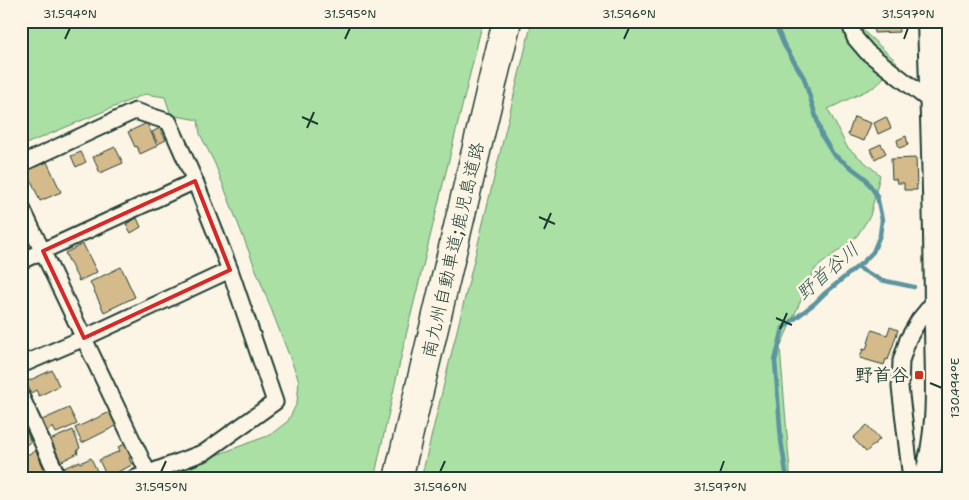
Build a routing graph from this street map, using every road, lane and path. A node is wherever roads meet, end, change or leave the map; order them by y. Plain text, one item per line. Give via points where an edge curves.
1 (507, 21) edge
2 (849, 21) edge
3 (930, 21) edge
4 (940, 109) edge
5 (21, 164) edge
6 (195, 181) junction
7 (21, 206) edge
8 (43, 251) junction
9 (21, 261) edge
10 (230, 270) junction
11 (942, 294) edge
12 (84, 338) junction
13 (21, 365) edge
14 (21, 396) edge
15 (148, 473) junction
16 (59, 479) edge
17 (134, 479) edge
18 (398, 479) edge
19 (911, 479) edge
20 (926, 479) edge

1 - 18 highway, 南九州自動車道;鹿児島道路
2 - 4 street via 855,38 867,52
3 - 4 main road
4 - 11 main road
5 - 6 street via 135,111 169,122
6 - 8 street
6 - 10 street
7 - 8 street
8 - 9 street
8 - 12 street
10 - 12 street
10 - 15 street via 275,402 205,452
11 - 19 street via 919,320 901,361 900,387
11 - 20 main road via 938,413
12 - 13 street
12 - 15 street
14 - 16 street
15 - 17 street

